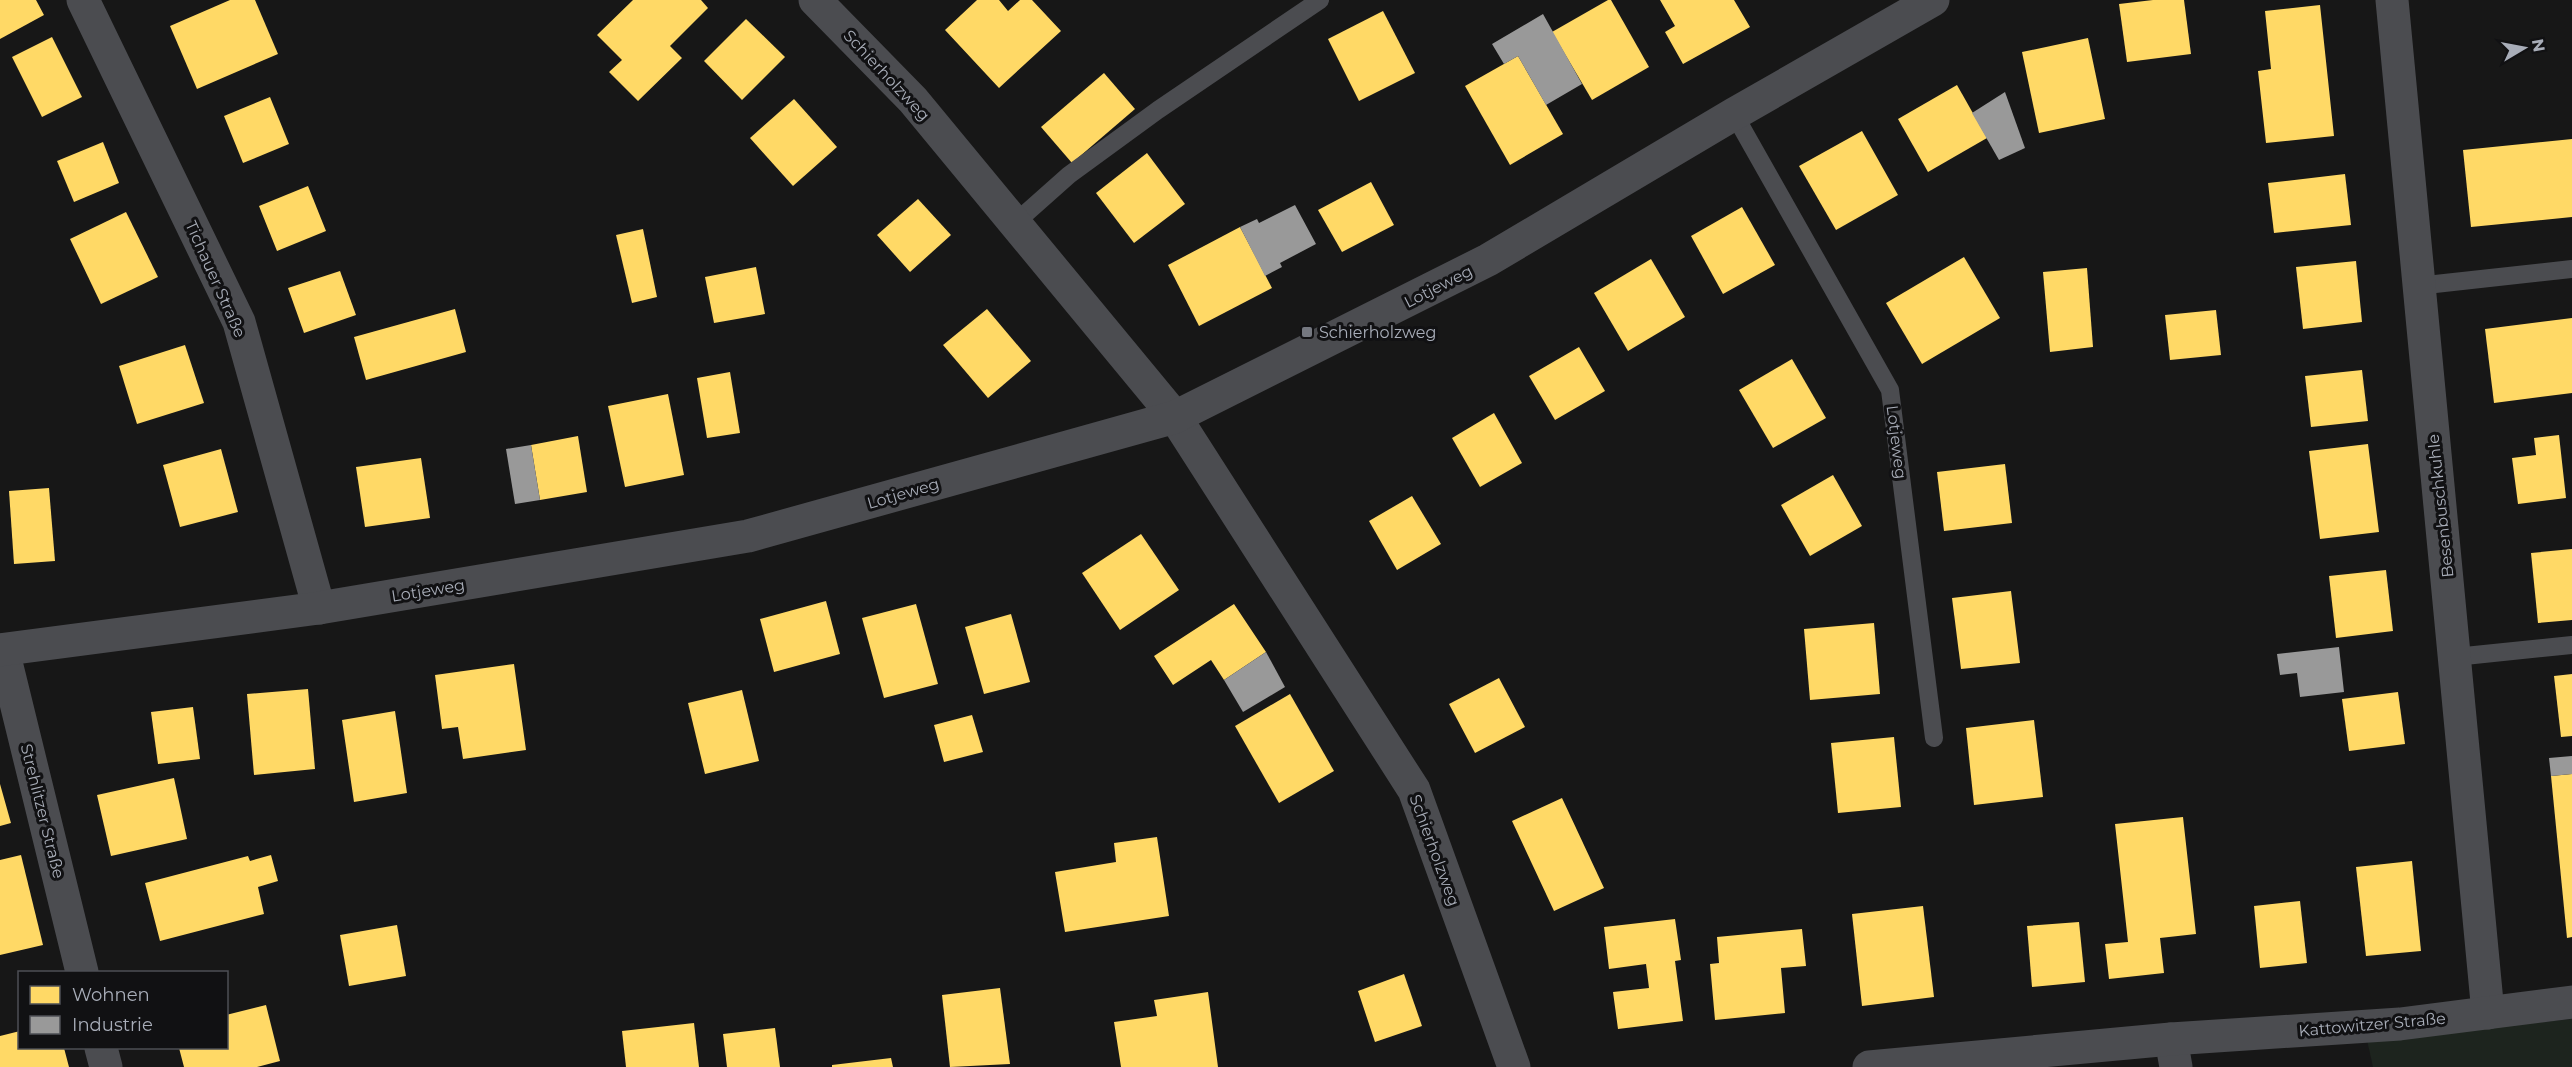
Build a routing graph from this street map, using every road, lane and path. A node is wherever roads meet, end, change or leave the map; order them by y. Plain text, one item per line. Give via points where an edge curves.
1 (83, 0) edge
2 (815, 0) edge
3 (1320, 0) edge
4 (1933, 0) edge
5 (2392, 0) edge
6 (1734, 114) junction
7 (1015, 223) junction
8 (2572, 269) edge
9 (2417, 286) junction
10 (1175, 417) junction
11 (319, 608) junction
12 (2572, 645) edge
13 (1, 650) edge
14 (2455, 657) junction
15 (1934, 738) dead end
16 (82, 971) edge
17 (2572, 1002) edge
18 (2488, 1013) junction
19 (102, 1049) edge
20 (2174, 1053) edge
21 (106, 1067) edge
22 (1514, 1067) edge
23 (1869, 1067) edge

1 - 11 street, Tichauer Straße via 239,322
2 - 7 street, Schierholzweg via 913,99
3 - 7 lane via 1069,175
4 - 6 street, Lotjeweg
5 - 9 street, Besenbuschkuhle
6 - 10 street, Lotjeweg via 1488,260
6 - 15 lane, Lotjeweg via 1890,390
7 - 10 street, Schierholzweg
8 - 9 lane
9 - 14 street, Besenbuschkuhle
10 - 11 street, Lotjeweg via 748,536
10 - 22 street, Schierholzweg via 1414,790
11 - 13 street, Lotjeweg
12 - 14 lane
13 - 16 street, Strehlitzer Straße
14 - 18 street, Besenbuschkuhle
17 - 18 street, Kattowitzer Straße
18 - 20 street, Kattowitzer Straße
19 - 21 street
20 - 23 street, Kattowitzer Straße

